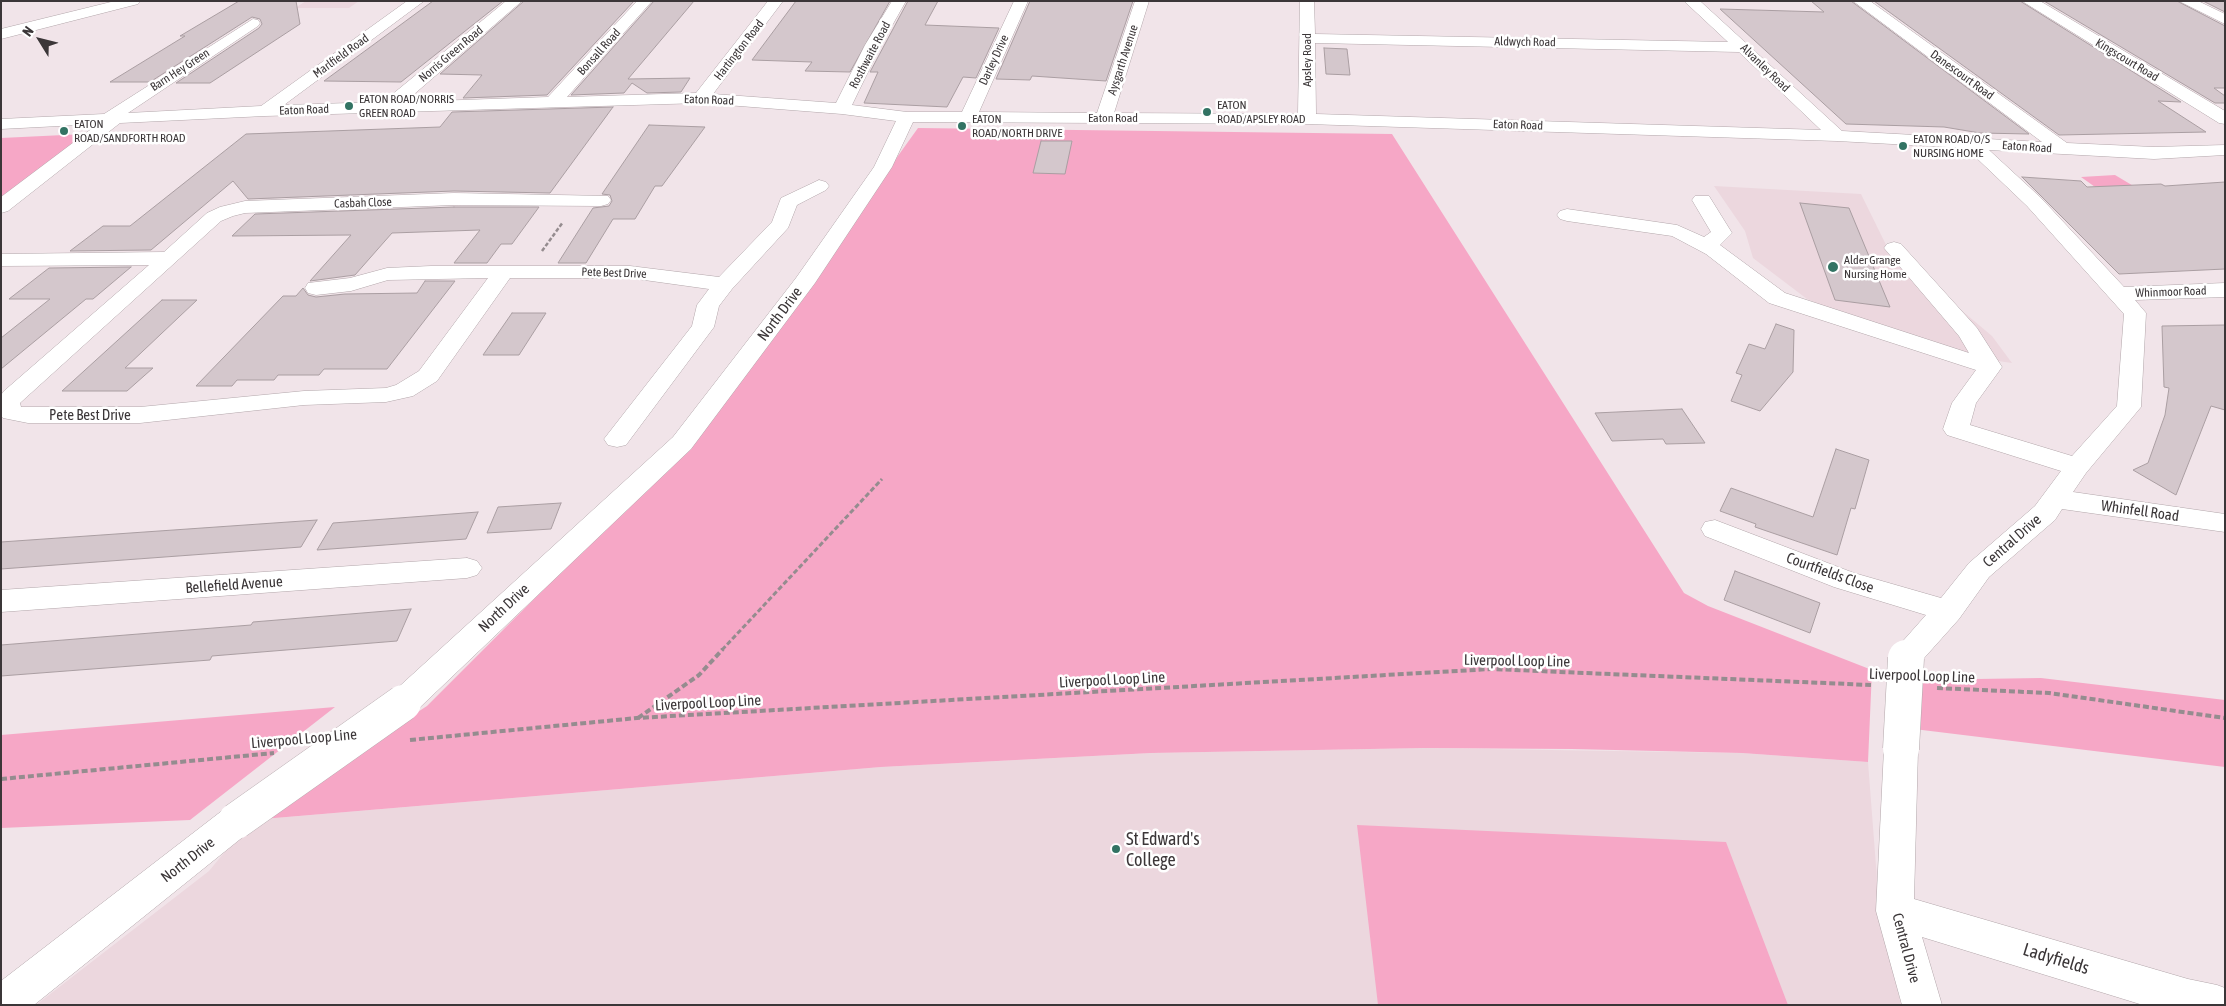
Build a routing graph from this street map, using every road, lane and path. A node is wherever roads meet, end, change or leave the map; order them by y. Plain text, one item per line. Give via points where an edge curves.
1 (133, 1) edge
2 (417, 1) edge
3 (515, 1) edge
4 (646, 1) edge
5 (776, 1) edge
6 (899, 1) edge
7 (1021, 1) edge
8 (1142, 1) edge
9 (1307, 1) edge
10 (1691, 1) edge
11 (1860, 1) edge
12 (2029, 1) edge
13 (2186, 1) edge
14 (2225, 20) edge
15 (253, 23) dead end
16 (1, 34) edge
17 (1307, 38) junction
18 (1743, 47) junction
19 (701, 98) junction
20 (554, 102) junction
21 (388, 107) junction
22 (842, 109) junction
23 (265, 112) junction
24 (907, 117) junction
25 (1104, 118) junction
26 (110, 119) junction
27 (967, 119) junction
28 (1307, 119) junction
29 (2225, 119) edge
30 (1, 124) edge
31 (1837, 136) junction
32 (1971, 143) junction
33 (2064, 150) junction
34 (2225, 150) edge
35 (819, 186) dead end
36 (601, 200) dead end
37 (1702, 200) dead end
38 (570, 206) junction
39 (1, 207) edge
40 (1568, 215) dead end
41 (1706, 246) junction
42 (1894, 248) dead end
43 (169, 258) junction
44 (1, 260) edge
45 (504, 272) junction
46 (724, 284) junction
47 (316, 288) dead end
48 (2225, 290) edge
49 (2118, 294) junction
50 (1990, 367) junction
51 (617, 438) dead end
52 (2077, 467) junction
53 (882, 479) dead end
54 (2056, 499) junction
55 (2225, 523) edge
56 (1715, 529) dead end
57 (467, 568) dead end
58 (1, 601) edge
59 (1948, 611) junction
60 (1880, 686) dead end
61 (1929, 688) dead end
62 (637, 718) junction
63 (2225, 718) edge
64 (409, 740) dead end
65 (280, 752) dead end
66 (1, 778) edge
67 (1895, 911) junction
68 (2, 1005) edge
69 (1922, 1005) edge
70 (2217, 1005) edge

1 - 16 street
2 - 23 street, Marlfield Road
3 - 21 street, Norris Green Road
4 - 20 street, Bonsall Road
5 - 19 street, Hartington Road
6 - 22 street, Rosthwaite Road
7 - 27 street, Darley Drive
8 - 25 street, Aysgarth Avenue
9 - 17 street, Apsley Road
10 - 18 street, Alvanley Road
11 - 33 street, Danescourt Road
12 - 29 street, Kingscourt Road
13 - 14 street
15 - 26 street, Barn Hey Green
17 - 18 street, Aldwych Road
17 - 28 street, Apsley Road
18 - 31 street, Alvanley Road
19 - 20 street, Eaton Road
19 - 22 street, Eaton Road
20 - 21 street, Eaton Road
21 - 23 street, Eaton Road
22 - 24 street, Eaton Road
23 - 26 street, Eaton Road
24 - 27 street, Eaton Road
24 - 68 street, North Drive, bridge via 883,167 804,283 682,443 402,703 236,821
25 - 27 street, Eaton Road
25 - 28 street, Eaton Road
26 - 30 street, Eaton Road
26 - 39 street, Barn Hey Green via 111,123
28 - 31 street, Eaton Road
31 - 32 street, Eaton Road
32 - 33 street, Eaton Road
32 - 49 street, Central Drive via 2034,202
33 - 34 street, Eaton Road via 2154,153
35 - 46 street via 788,202 781,224
36 - 38 street, Casbah Close
37 - 41 street via 1722,233
38 - 43 street, Casbah Close via 454,199 245,207 214,217
38 - 45 path via 563,222
40 - 41 street via 1677,231
41 - 50 street via 1777,298
42 - 50 street via 1969,333
43 - 44 street
43 - 45 street, Pete Best Drive via 13,396 8,409 12,413 28,415 140,415 304,398 395,394 414,387 428,376
45 - 46 street, Pete Best Drive via 630,272
45 - 47 street via 387,274 351,284
46 - 51 street via 708,305 703,326
48 - 49 street, Whinmoor Road
49 - 52 street, Central Drive via 2135,313 2129,407
50 - 52 street via 1964,403 1956,429
52 - 54 street, Central Drive
53 - 62 path via 699,675
54 - 55 street, Whinfell Road
54 - 59 street, Central Drive via 2045,513 1979,570
56 - 59 street, Courtfields Close via 1844,580
57 - 58 street, Bellefield Avenue
59 - 67 street, Central Drive, bridge via 1906,658
60 - 62 path, Liverpool Loop Line via 1491,669
61 - 63 path, Liverpool Loop Line via 2049,693
62 - 64 path, Liverpool Loop Line
65 - 66 path, Liverpool Loop Line
67 - 69 street, Central Drive
67 - 70 street, Ladyfields

